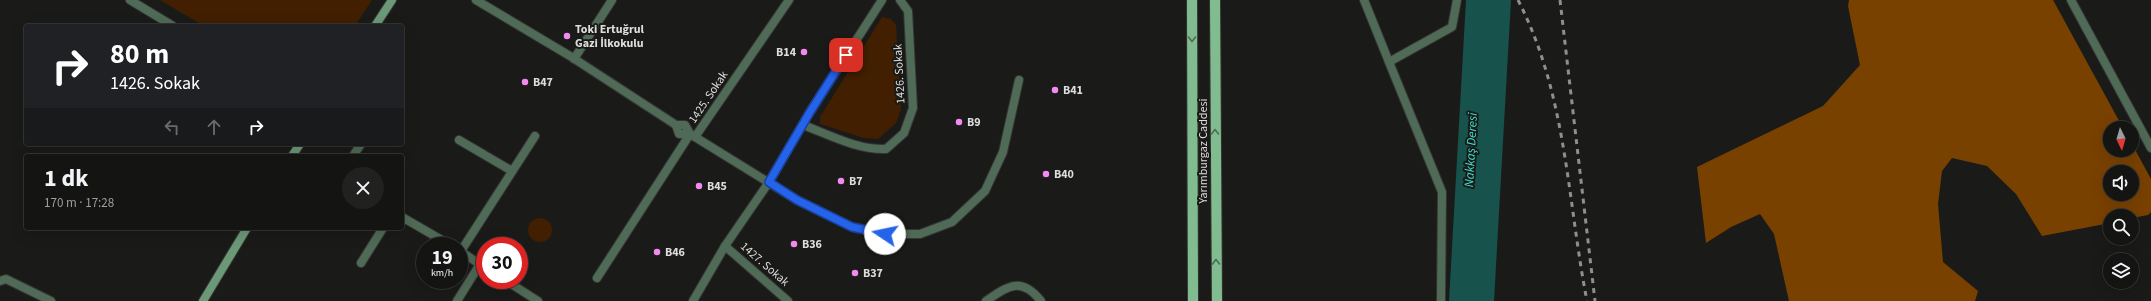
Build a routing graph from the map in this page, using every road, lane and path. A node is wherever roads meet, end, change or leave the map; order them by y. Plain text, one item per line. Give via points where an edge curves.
1 (130, 0) edge
2 (392, 0) edge
3 (476, 0) edge
4 (612, 0) edge
5 (789, 0) edge
6 (882, 0) edge
7 (900, 0) edge
8 (1192, 0) edge
9 (1215, 0) edge
10 (1364, 0) edge
11 (1457, 0) edge
12 (2071, 0) edge
13 (170, 24) edge
14 (376, 24) edge
15 (574, 59) junction
16 (1389, 62) junction
17 (1019, 80) dead end
18 (803, 125) junction
19 (693, 135) junction
20 (535, 136) dead end
21 (459, 140) dead end
22 (2151, 148) edge
23 (512, 171) junction
24 (769, 182) junction
25 (404, 218) edge
26 (246, 230) edge
27 (382, 230) edge
28 (436, 237) edge
29 (468, 239) edge
30 (725, 246) junction
31 (361, 263) dead end
32 (476, 274) edge
33 (598, 278) dead end
34 (0, 281) edge
35 (519, 289) edge
36 (51, 301) edge
37 (203, 301) edge
38 (457, 301) edge
39 (538, 301) edge
40 (693, 301) edge
41 (788, 301) edge
42 (986, 301) edge
43 (1041, 301) edge
44 (1193, 301) edge
45 (1217, 301) edge
46 (1442, 301) edge

1 - 13 street
2 - 14 main road
3 - 15 street, 1425. Sokak
4 - 15 street
5 - 19 street, 1425. Sokak
6 - 18 street
7 - 18 street, 1426. Sokak via 908,11 913,108 904,133 886,149 872,149
8 -> 44 main road, Yarımburgaz Caddesi
45 -> 9 main road, Yarımburgaz Caddesi
10 - 16 street
11 - 16 street via 1452,27
12 - 22 street
15 - 19 street, 1425. Sokak via 676,125 679,134
16 - 46 street via 1442,192
17 - 24 street, 1425. Sokak via 1003,152 985,192 952,222 920,234 885,234 852,227 797,200
18 - 24 street
19 - 24 street, 1425. Sokak
19 - 33 street, 1425. Sokak
20 - 23 street
21 - 23 street
23 - 29 street
24 - 30 street
25 - 28 street
26 - 37 main road
27 - 31 street
30 - 40 street
30 - 41 street, 1427. Sokak
32 - 38 street
34 - 36 street via 6,279
35 - 39 street
42 - 43 street via 1008,286 1019,286 1028,288

